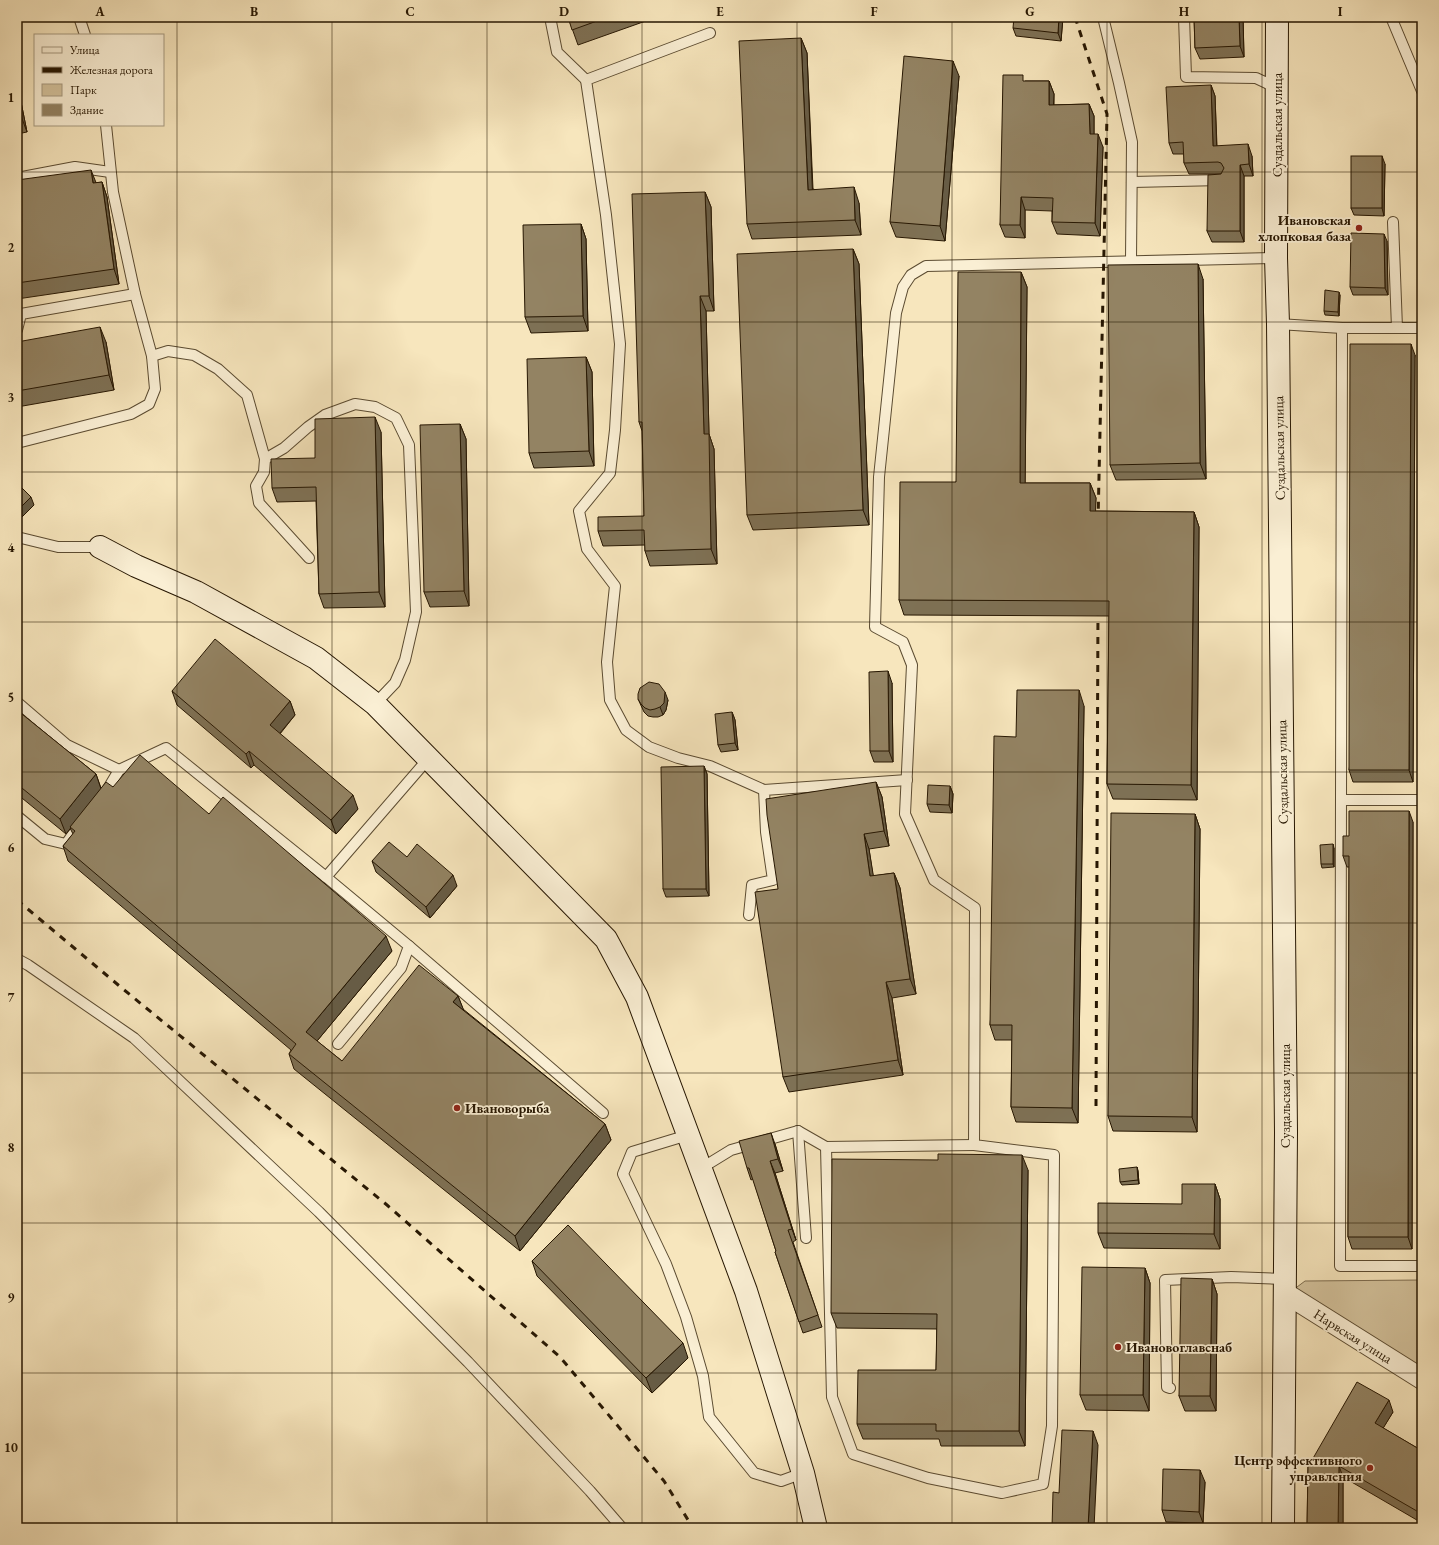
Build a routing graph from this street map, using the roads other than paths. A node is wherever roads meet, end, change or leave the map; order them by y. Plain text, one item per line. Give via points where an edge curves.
1 (80, 17) edge
2 (550, 17) edge
3 (1103, 17) edge
4 (1184, 17) edge
5 (1277, 17) edge
6 (1391, 17) edge
7 (710, 33) dead end
8 (85, 34) edge
9 (586, 80) junction
10 (1277, 88) junction
11 (1422, 91) edge
12 (106, 126) edge
13 (110, 172) junction
14 (17, 178) edge
15 (1222, 180) edge
16 (1132, 182) junction
17 (1393, 222) dead end
18 (1276, 258) junction
19 (1131, 261) junction
20 (135, 294) junction
21 (1278, 324) junction
22 (1342, 328) junction
23 (1397, 328) junction
24 (1422, 328) edge
25 (17, 330) edge
26 (152, 356) junction
27 (17, 443) edge
28 (265, 459) junction
29 (17, 537) edge
30 (100, 547) joint
31 (309, 558) dead end
32 (17, 702) edge
33 (375, 704) junction
34 (428, 759) junction
35 (119, 770) junction
36 (907, 780) junction
37 (764, 790) junction
38 (1341, 800) junction
39 (1422, 800) edge
40 (98, 803) edge
41 (17, 816) edge
42 (80, 827) edge
43 (326, 877) junction
44 (749, 915) dead end
45 (409, 946) junction
46 (17, 959) edge
47 (338, 1044) dead end
48 (602, 1113) dead end
49 (798, 1131) junction
50 (688, 1135) junction
51 (974, 1145) junction
52 (826, 1147) junction
53 (700, 1169) junction
54 (806, 1238) dead end
55 (1422, 1266) edge
56 (1285, 1286) junction
57 (1422, 1379) edge
58 (1170, 1388) dead end
59 (803, 1473) junction
60 (622, 1528) edge
61 (816, 1528) edge
62 (1283, 1528) edge

1 - 8 lane
2 - 9 lane via 557,52
3 - 16 lane via 1132,142
4 - 10 lane via 1186,77 1256,78
5 - 10 main road, Суздальская улица
6 - 11 lane
7 - 9 lane
9 - 37 lane via 606,215 620,344 616,430 610,473 579,511 587,549 615,586 607,662 610,700 626,730 649,747 710,766
10 - 18 main road, Суздальская улица
12 - 13 lane
13 - 14 lane via 75,167
13 - 20 lane
15 - 16 lane
16 - 19 lane
17 - 23 lane
18 - 19 lane
18 - 21 main road, Суздальская улица
19 - 36 lane via 926,266 911,275 903,287 896,313 879,477 875,627 903,642 912,665
20 - 25 lane via 21,314
20 - 26 lane
21 - 22 lane
21 - 56 main road, Суздальская улица via 1286,1132
22 - 23 lane
22 - 38 lane
23 - 24 lane
26 - 27 lane via 155,389 149,404 131,414
26 - 28 lane via 168,351 194,355 218,369 247,395
28 - 31 lane via 264,472 256,486 259,503
28 - 33 lane via 284,448 325,415 355,404 375,407 396,418 409,445 416,612 405,660 396,683
29 - 30 lane via 58,548
30 - 33 main road via 196,592 316,658
32 - 35 lane via 67,745
33 - 34 main road
34 - 43 lane
34 - 50 main road via 606,939 637,997
35 - 40 lane
35 - 43 lane via 166,748
36 - 37 lane
36 - 51 lane via 905,814 934,880 975,908
37 - 44 lane via 772,880 752,885
38 - 39 lane
38 - 55 lane via 1340,1266
41 - 42 lane via 45,839 66,844
43 - 45 lane
45 - 47 lane via 401,968
45 - 48 lane
46 - 60 lane via 28,964 134,1038 319,1212 468,1362
49 - 52 lane
49 - 53 lane via 731,1150
49 - 54 lane
50 - 53 main road
50 - 59 lane via 632,1152 623,1174 666,1264 686,1317 703,1376 709,1417 754,1473 780,1481
51 - 52 lane
51 - 52 lane via 1054,1155 1052,1426 1043,1484 1002,1494 928,1478 853,1454 832,1397
53 - 59 main road via 746,1291
56 - 57 street, Нарвская улица
56 - 58 lane via 1231,1277 1165,1280 1167,1387
56 - 62 main road, Суздальская улица
59 - 61 main road

